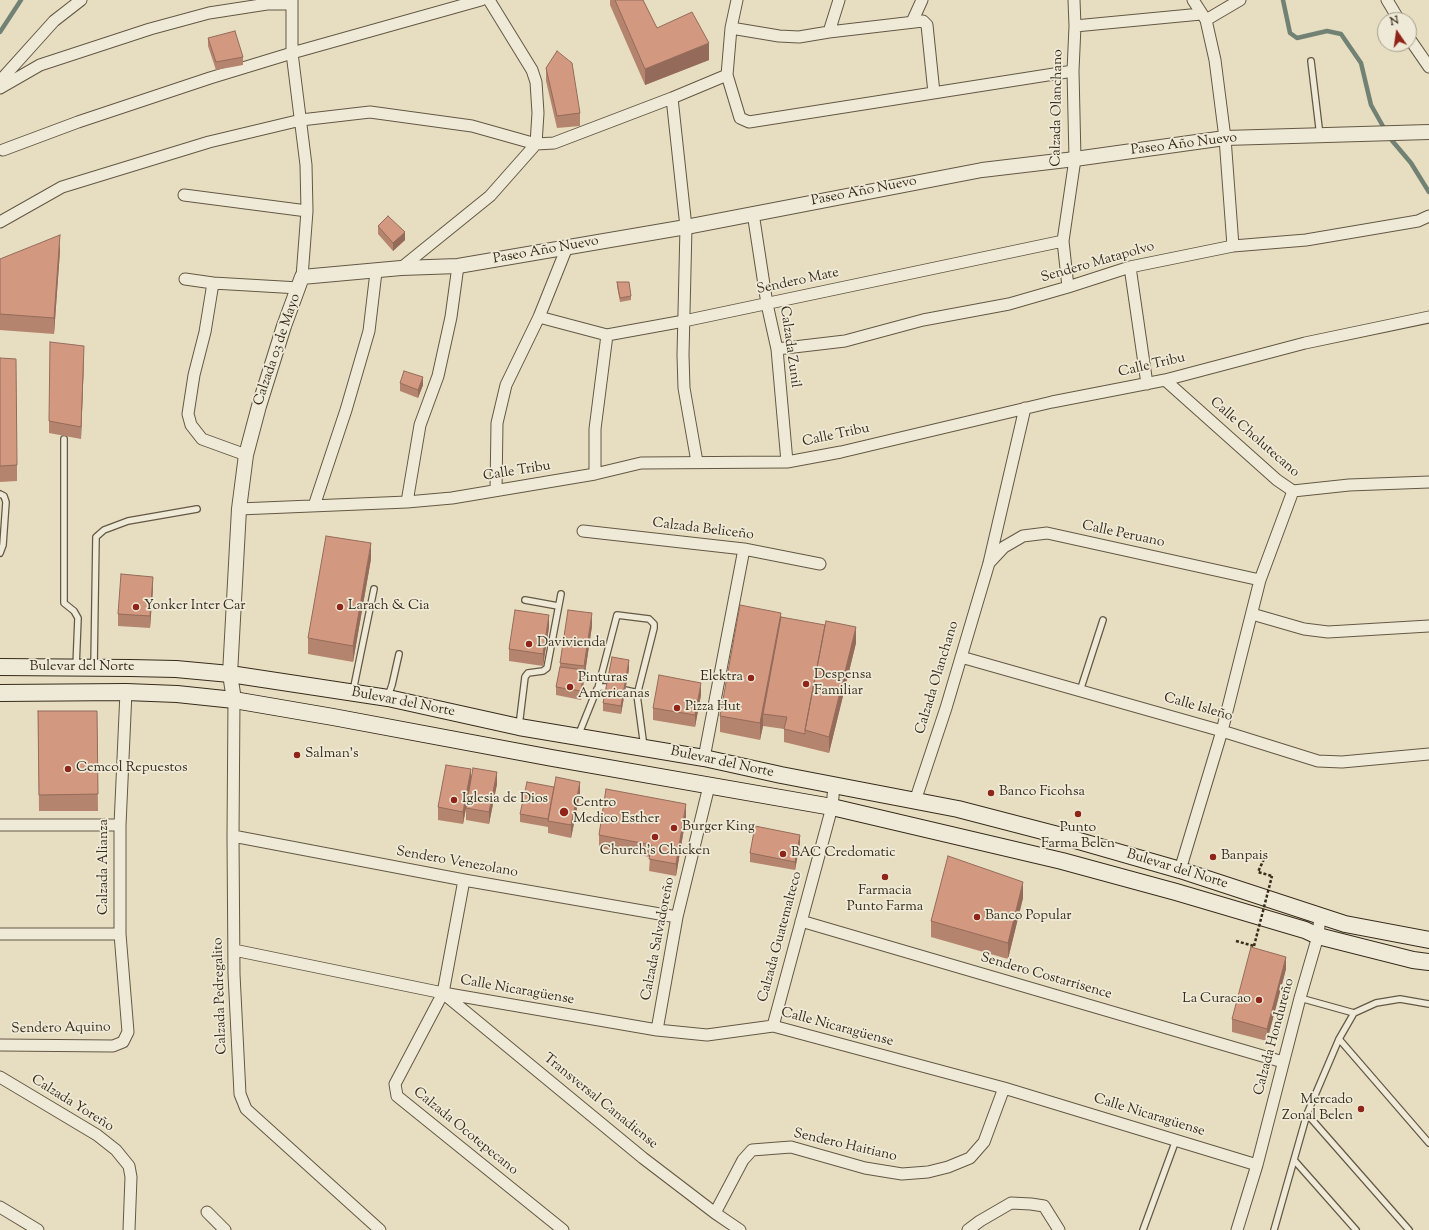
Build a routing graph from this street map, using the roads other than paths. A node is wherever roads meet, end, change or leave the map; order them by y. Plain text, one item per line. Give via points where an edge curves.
1 (81, 0) edge
2 (481, 0) edge
3 (489, 0) edge
4 (737, 0) edge
5 (839, 0) edge
6 (922, 0) edge
7 (1074, 0) edge
8 (1193, 0) edge
9 (1240, 0) edge
10 (1387, 0) edge
11 (292, 2) edge
12 (1394, 12) edge
13 (1203, 17) junction
14 (912, 22) junction
15 (1075, 26) junction
16 (731, 28) junction
17 (829, 32) junction
18 (1417, 50) edge
19 (292, 53) junction
20 (1311, 60) dead end
21 (1429, 67) edge
22 (1072, 71) junction
23 (727, 75) junction
24 (0, 82) edge
25 (0, 88) edge
26 (934, 93) junction
27 (672, 98) junction
28 (301, 120) junction
29 (1429, 132) edge
30 (1320, 136) junction
31 (1225, 138) junction
32 (536, 144) junction
33 (3, 150) dead end
34 (1075, 159) junction
35 (184, 195) dead end
36 (307, 212) junction
37 (753, 213) junction
38 (1429, 216) edge
39 (0, 222) edge
40 (686, 227) junction
41 (1063, 241) junction
42 (1233, 246) junction
43 (567, 248) junction
44 (458, 266) junction
45 (1130, 267) junction
46 (401, 268) junction
47 (376, 272) junction
48 (185, 279) dead end
49 (213, 283) junction
50 (301, 283) junction
51 (1068, 287) junction
52 (767, 304) junction
53 (539, 317) junction
54 (1429, 317) edge
55 (684, 321) junction
56 (607, 335) junction
57 (777, 349) junction
58 (1165, 380) junction
59 (1146, 384) junction
60 (1025, 408) junction
61 (64, 439) dead end
62 (246, 455) junction
63 (697, 462) junction
64 (787, 462) junction
65 (595, 474) junction
66 (1429, 482) edge
67 (496, 490) junction
68 (1293, 491) junction
69 (0, 494) edge
70 (407, 502) junction
71 (314, 506) junction
72 (197, 509) dead end
73 (240, 510) junction
74 (582, 530) dead end
75 (744, 549) junction
76 (0, 553) edge
77 (988, 563) junction
78 (820, 564) dead end
79 (1260, 580) junction
80 (374, 589) dead end
81 (561, 594) dead end
82 (525, 600) dead end
83 (558, 606) junction
84 (1252, 614) junction
85 (1103, 620) dead end
86 (1429, 626) edge
87 (399, 654) dead end
88 (961, 657) junction
89 (76, 667) junction
90 (0, 668) edge
91 (94, 668) junction
92 (230, 674) junction
93 (608, 687) edge
94 (598, 688) junction
95 (625, 690) edge
96 (1080, 691) junction
97 (126, 692) junction
98 (0, 693) edge
99 (353, 693) junction
100 (636, 695) junction
101 (388, 698) junction
102 (234, 700) junction
103 (519, 727) junction
104 (1222, 730) junction
105 (578, 737) junction
106 (644, 748) junction
107 (1429, 754) edge
108 (704, 758) junction
109 (709, 786) junction
110 (834, 786) junction
111 (915, 801) junction
112 (832, 807) junction
113 (0, 824) edge
114 (120, 825) junction
115 (233, 836) junction
116 (1180, 870) junction
117 (464, 880) junction
118 (1320, 916) junction
119 (677, 917) junction
120 (801, 921) junction
121 (0, 934) edge
122 (120, 934) junction
123 (1318, 936) junction
124 (1429, 940) edge
125 (234, 950) junction
126 (1429, 962) edge
127 (444, 993) junction
128 (1300, 998) junction
129 (1429, 1004) edge
130 (1354, 1013) junction
131 (773, 1026) junction
132 (658, 1030) junction
133 (1339, 1039) junction
134 (123, 1042) joint
135 (0, 1045) edge
136 (1283, 1062) junction
137 (0, 1077) edge
138 (1004, 1088) junction
139 (1307, 1114) junction
140 (1176, 1140) junction
141 (1429, 1143) edge
142 (1294, 1160) junction
143 (1257, 1165) junction
144 (0, 1207) edge
145 (207, 1212) dead end
146 (715, 1213) junction
147 (38, 1230) edge
148 (129, 1230) edge
149 (225, 1230) edge
150 (380, 1230) edge
151 (563, 1230) edge
152 (740, 1230) edge
153 (968, 1230) edge
154 (1059, 1230) edge
155 (1143, 1230) edge
156 (1237, 1230) edge
157 (1274, 1230) edge
158 (1356, 1230) edge
159 (1409, 1230) edge

1 - 24 street via 54,21
2 - 19 street
3 - 32 street via 532,70 536,82
4 - 16 street
5 - 17 street
6 - 14 street
7 - 15 street, Calzada Olanchano
8 - 13 street
9 - 13 street
10 - 12 street
11 - 19 street, Calzada 03 de Mayo
11 - 25 street via 209,13 150,29 40,65
13 - 15 street
13 - 31 street via 1215,60
14 - 17 street
14 - 26 street via 922,21 927,25
15 - 22 street, Calzada Olanchano
16 - 17 street via 799,37
16 - 23 street
18 - 21 street
19 - 28 street, Calzada 03 de Mayo
19 - 33 street via 145,99
20 - 30 lane
22 - 26 street
22 - 34 street, Calzada Olanchano
23 - 26 street via 740,118 749,122
23 - 27 street
27 - 32 street via 554,142
27 - 40 street
28 - 32 street via 370,112 472,126
28 - 36 street, Calzada 03 de Mayo via 306,165
28 - 39 street via 209,142 62,187
29 - 30 street, Paseo Año Nuevo
30 - 31 street, Paseo Año Nuevo
31 - 34 street, Paseo Año Nuevo
31 - 42 street
32 - 46 street via 490,196
34 - 37 street, Paseo Año Nuevo via 982,170
34 - 41 street, Calzada Olanchano
35 - 36 street
36 - 50 street, Calzada 03 de Mayo
37 - 40 street, Paseo Año Nuevo
37 - 52 street, Calzada Zunil
38 - 42 street, Sendero Matapolvo via 1418,221 1306,240
40 - 43 street, Paseo Año Nuevo
40 - 55 street
41 - 51 street, Calzada Olanchano
41 - 52 street, Sendero Mate
42 - 45 street, Sendero Matapolvo
43 - 44 street, Paseo Año Nuevo
43 - 53 street
44 - 46 street, Paseo Año Nuevo
44 - 70 street via 451,317 438,376 420,424
45 - 51 street, Sendero Matapolvo
45 - 59 street
46 - 47 street, Paseo Año Nuevo
47 - 50 street, Paseo Año Nuevo
47 - 71 street via 369,331
48 - 49 street, Paseo Año Nuevo
49 - 50 street, Paseo Año Nuevo
49 - 62 street via 188,414 191,425 202,439
50 - 62 street, Calzada 03 de Mayo via 284,326
51 - 57 street, Sendero Matapolvo via 1009,304 923,320 845,341
52 - 55 street, Sendero Mate
52 - 57 street, Calzada Zunil
53 - 56 street, Sendero Mate
53 - 67 street via 506,385 497,423
54 - 58 street, Calle Tribu via 1305,343
55 - 56 street, Sendero Mate
55 - 63 street via 684,388
56 - 65 street via 595,429
57 - 64 street, Calzada Zunil
58 - 59 street, Calle Tribu
58 - 68 street, Calle Cholutecano via 1277,480
59 - 60 street, Calle Tribu
60 - 64 street, Calle Tribu via 841,452
60 - 77 street, Calzada Olanchano
61 - 89 lane via 64,603 78,618
62 - 73 street, Calzada 03 de Mayo
63 - 64 street, Calle Tribu
63 - 65 street, Calle Tribu via 641,462
65 - 67 street, Calle Tribu
66 - 68 street, Calle Cholutecano via 1350,485
67 - 70 street, Calle Tribu via 452,498
68 - 79 street
69 - 76 lane via 6,502 3,545
70 - 71 street, Calle Tribu
71 - 73 street, Calle Tribu
72 - 91 lane via 128,521 104,530 96,537
73 - 92 street, Calzada 03 de Mayo
74 - 75 street, Calzada Beliceño
75 - 78 street, Calzada Beliceño
75 - 108 street
77 - 79 street, Calle Peruano via 1004,547 1022,536 1047,533
77 - 88 street, Calzada Olanchano
79 - 84 street
80 - 99 lane
81 - 83 lane
82 - 83 lane
83 - 103 lane via 547,668 541,672 528,673 525,677
84 - 86 street via 1304,629 1328,632
84 - 104 street
85 - 96 lane
87 - 101 lane
88 - 96 street, Calle Isleño
88 - 111 street, Calzada Olanchano
89 - 90 main road, Bulevar del Norte
89 - 91 main road, Bulevar del Norte
91 - 92 main road, Bulevar del Norte via 176,669
92 - 99 main road, Bulevar del Norte
92 - 102 street, Calzada 03 de Mayo
93 - 94 lane
94 - 100 lane via 617,615 649,620 654,624 654,628
94 - 105 lane
95 - 100 lane
96 - 104 street, Calle Isleño
97 - 98 main road, Bulevar del Norte
97 - 102 main road, Bulevar del Norte
97 - 114 street, Calzada Alianza
99 - 101 main road, Bulevar del Norte
100 - 106 lane
101 - 103 main road, Bulevar del Norte
102 - 109 main road, Bulevar del Norte
102 - 115 street, Calzada Pedregalito
103 - 105 main road, Bulevar del Norte
104 - 107 street, Calle Isleño via 1318,761 1342,762
104 - 116 street
105 - 106 main road, Bulevar del Norte
106 - 108 main road, Bulevar del Norte
108 - 110 main road, Bulevar del Norte
109 - 112 main road, Bulevar del Norte
109 - 119 street, Calzada Salvadoreño
110 - 111 main road, Bulevar del Norte
110 - 112 street, Calzada Guatemalteco
111 - 116 main road, Bulevar del Norte via 958,809 1058,835
112 - 120 street, Calzada Guatemalteco
112 - 123 main road, Bulevar del Norte via 1062,860 1305,930
113 - 114 street
114 - 122 street, Calzada Alianza
115 - 117 street, Sendero Venezolano
115 - 125 street, Calzada Pedregalito
116 - 118 main road, Bulevar del Norte
117 - 119 street, Sendero Venezolano
117 - 127 street, Calzada Ocotepecano
118 - 123 street, Calzada Hondureño
118 - 124 main road, Bulevar del Norte via 1345,924
119 - 132 street, Calzada Salvadoreño
120 - 131 street, Calzada Guatemalteco
120 - 136 street, Sendero Costarrisence
121 - 122 street
122 - 134 street, Calzada Alianza via 128,1032
123 - 126 main road, Bulevar del Norte
123 - 128 street, Calzada Hondureño
125 - 127 street, Calle Nicaragüense
125 - 150 street, Calzada Pedregalito via 240,1094 246,1109
127 - 132 street, Calle Nicaragüense
127 - 146 street, Transversal Canadiense via 643,1158
127 - 151 street, Calzada Ocotepecano via 395,1084 397,1096
128 - 130 lane
128 - 136 street, Calzada Hondureño
129 - 130 lane via 1400,998 1376,1003
130 - 133 lane
131 - 132 street, Calle Nicaragüense via 707,1035
131 - 138 street, Calle Nicaragüense
133 - 139 lane
133 - 141 lane
134 - 135 street, Sendero Aquino via 113,1046
136 - 143 street, Calzada Hondureño
137 - 148 street, Calzada Yoreño via 97,1135 116,1150 129,1166 131,1177
138 - 140 street, Calle Nicaragüense
138 - 146 street, Sendero Haitiano via 984,1142 970,1158 928,1172 902,1174 865,1168 791,1147 752,1150 742,1160
139 - 142 lane
139 - 159 lane
140 - 143 street, Calle Nicaragüense
140 - 155 lane
142 - 157 lane
142 - 158 lane
143 - 156 street, Calzada Hondureño
144 - 147 street
145 - 149 street
146 - 152 street, Transversal Canadiense
153 - 154 street via 980,1220 1011,1203 1044,1206

